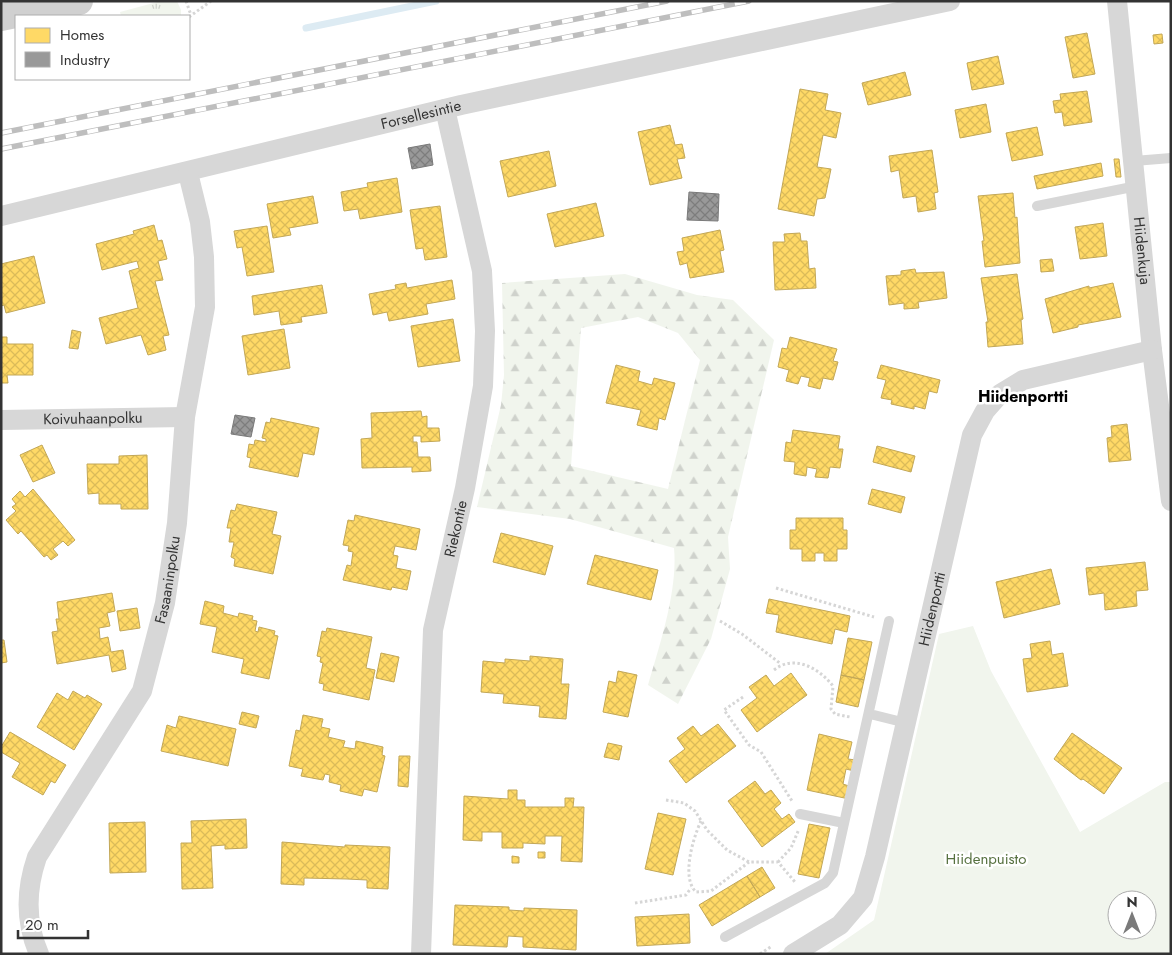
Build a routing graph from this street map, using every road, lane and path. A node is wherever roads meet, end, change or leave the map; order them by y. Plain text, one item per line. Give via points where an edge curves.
1 (79, 1) edge
2 (186, 1) edge
3 (212, 1) edge
4 (950, 1) edge
5 (1117, 1) edge
6 (190, 15) edge
7 (190, 16) edge
8 (1, 17) edge
9 (445, 109) junction
10 (1171, 158) edge
11 (1134, 161) junction
12 (188, 173) junction
13 (1137, 186) junction
14 (1037, 206) dead end
15 (1, 216) edge
16 (1152, 350) junction
17 (185, 417) junction
18 (1, 420) edge
19 (1171, 501) edge
20 (776, 588) dead end
21 (720, 620) dead end
22 (888, 621) joint
23 (781, 664) junction
24 (774, 670) dead end
25 (743, 697) dead end
26 (869, 717) junction
27 (906, 722) junction
28 (666, 800) dead end
29 (800, 814) junction
30 (701, 820) junction
31 (844, 823) junction
32 (749, 862) junction
33 (778, 862) junction
34 (691, 888) junction
35 (804, 894) junction
36 (635, 903) dead end
37 (726, 937) dead end
38 (39, 954) edge
39 (421, 954) edge
40 (793, 954) edge

1 - 8 main road
2 - 6 path
3 - 7 path
4 - 9 street, Forsellesintie
5 - 11 street, Hiidenkuja
9 - 12 street, Forsellesintie
9 - 39 street, Riekontie via 482,271 486,330 483,386 465,488 433,630
10 - 11 lane
11 - 13 street, Hiidenkuja
12 - 15 street, Forsellesintie
12 - 17 street, Fasaaninpolku via 200,222 205,307
13 - 14 lane
13 - 16 street, Hiidenkuja
16 - 19 street, Hiidenkuja
16 - 27 street, Hiidenportti via 1023,380 1000,394 985,411 972,435
17 - 18 street, Koivuhaanpolku
17 - 38 street, Fasaaninpolku via 177,523 154,652 142,691 37,857 27,901
20 - 22 path
21 - 23 path
22 - 26 lane
23 - 24 path
23 - 26 path via 802,663 815,669 833,686 831,709 835,714
25 - 29 path via 724,710 750,745 761,752
26 - 27 lane
26 - 31 lane
27 - 40 street, Hiidenportti via 863,898 840,925
28 - 30 path via 684,803
29 - 31 lane
29 - 33 path via 792,848
30 - 32 path via 727,850
30 - 34 path via 695,834 688,878
31 - 35 lane via 833,873 825,883
32 - 33 path
32 - 34 path via 711,891 696,892
33 - 35 path
34 - 36 path via 686,895
35 - 37 lane

